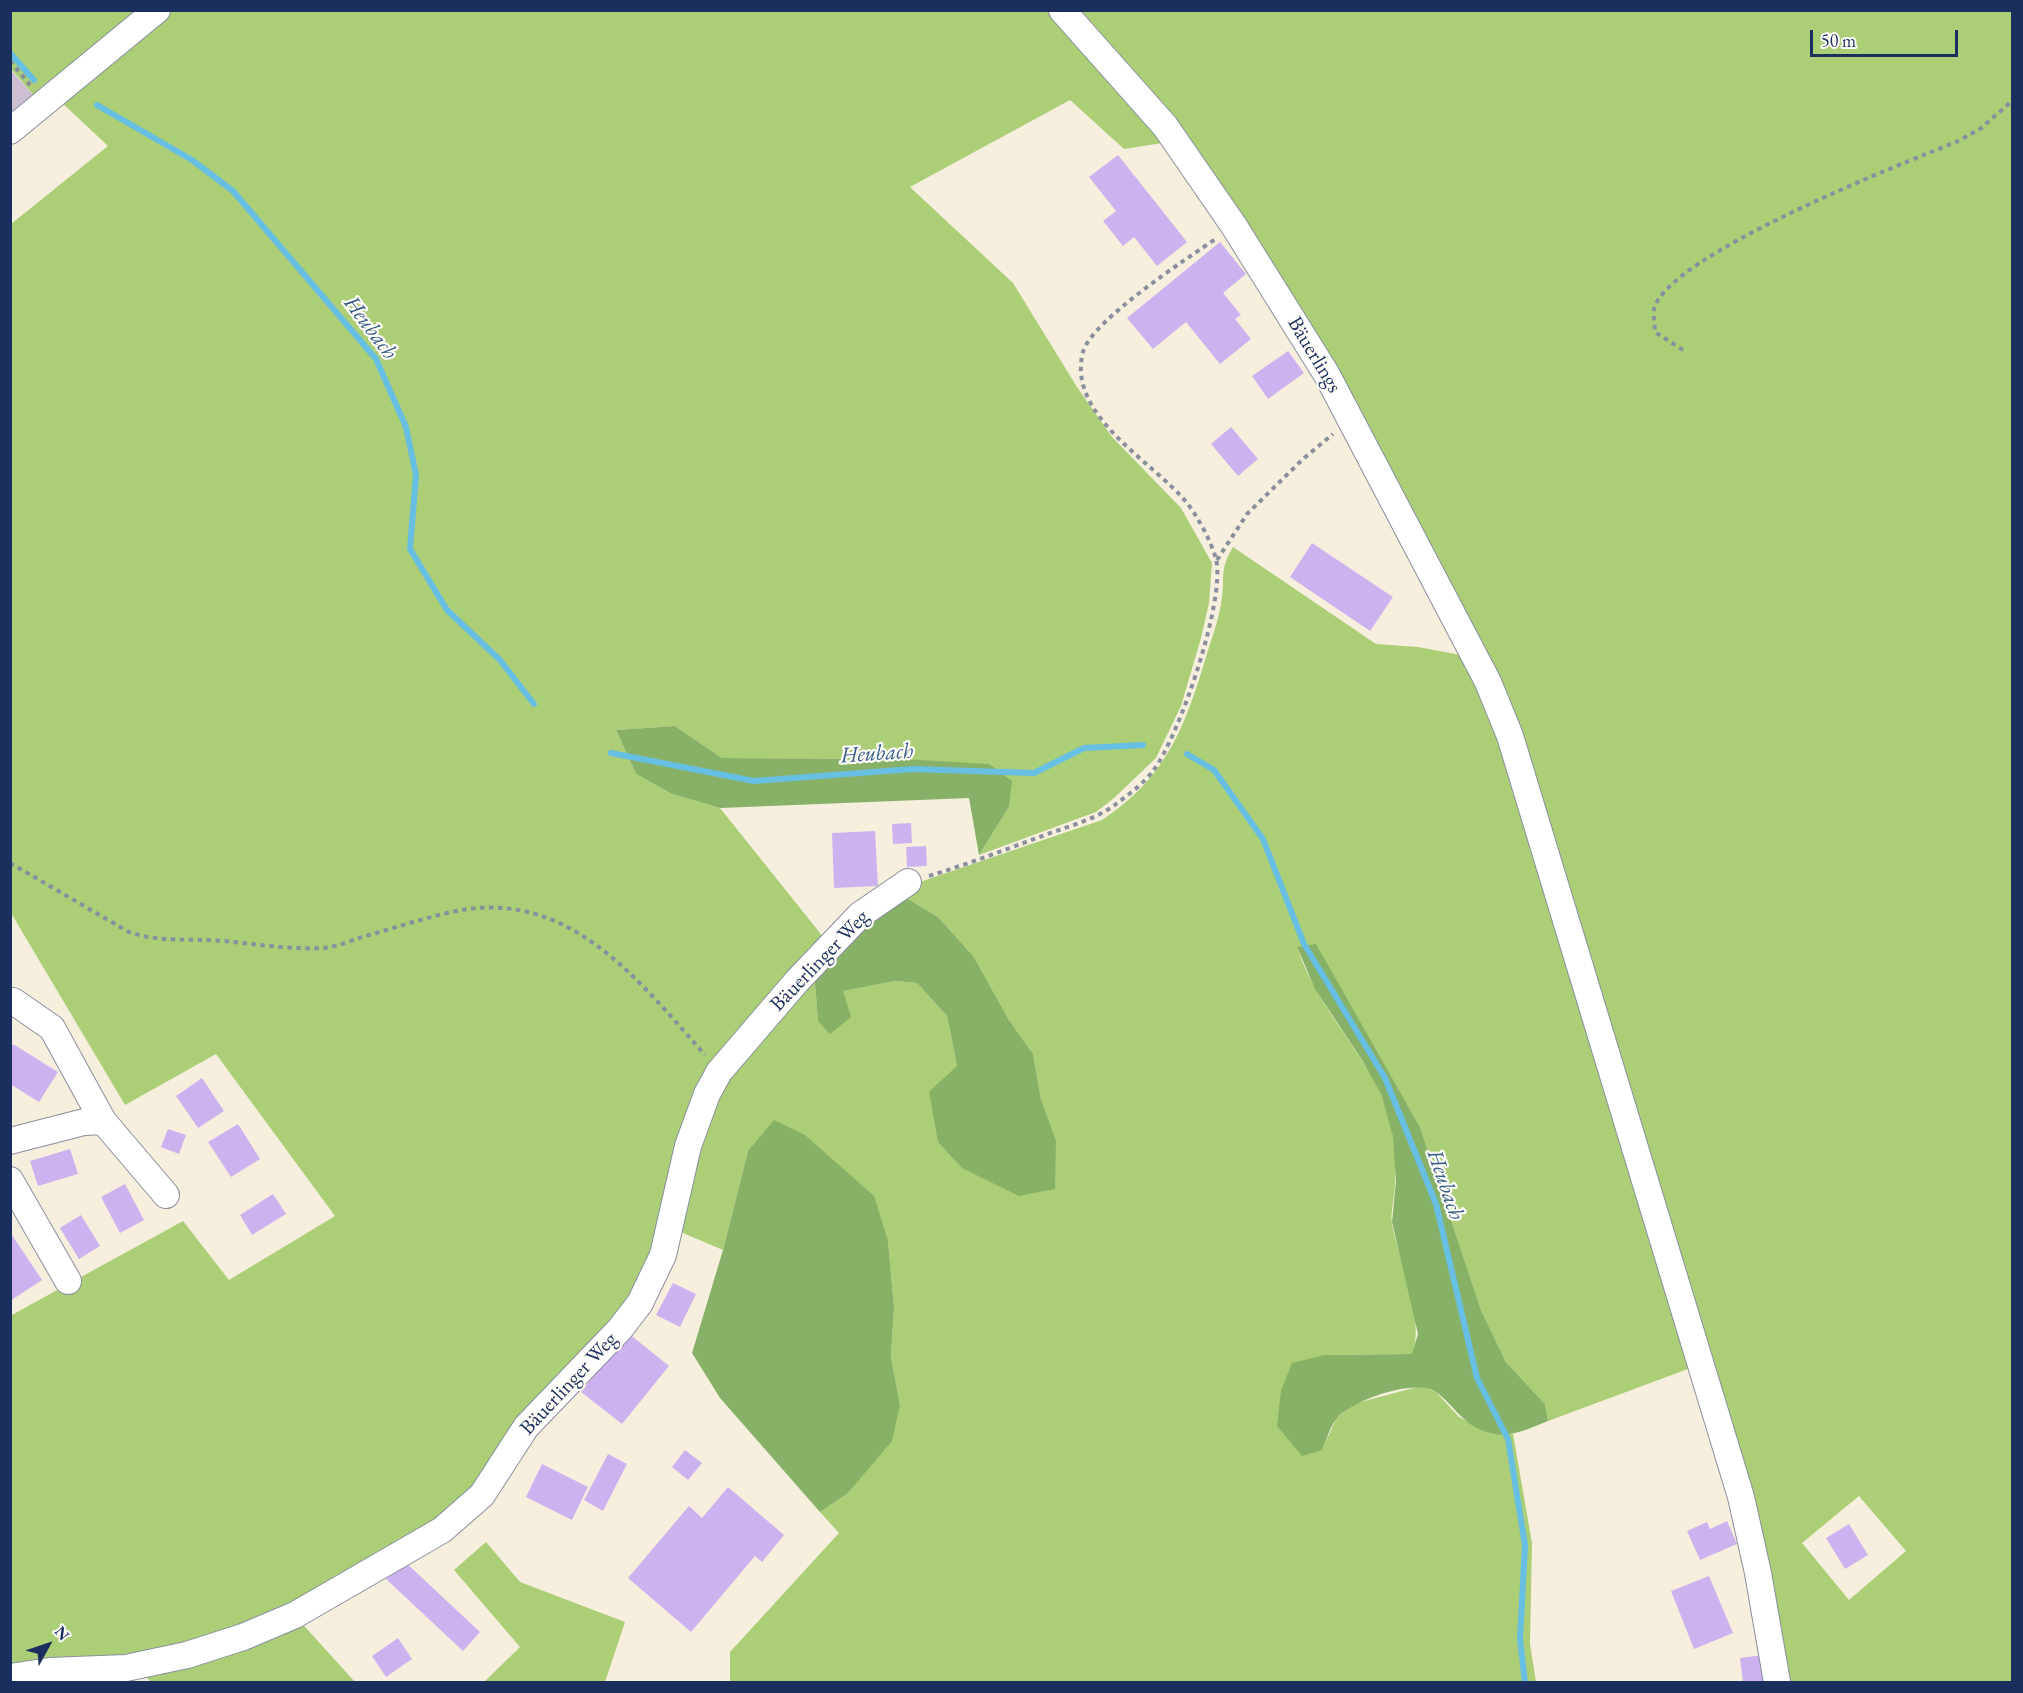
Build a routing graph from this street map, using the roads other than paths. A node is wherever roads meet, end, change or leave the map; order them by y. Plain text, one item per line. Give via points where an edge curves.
1 (158, 10) edge
2 (1062, 10) edge
3 (10, 131) edge
4 (908, 882) road end
5 (13, 1001) dead end
6 (103, 1121) junction
7 (10, 1140) edge
8 (10, 1180) edge
9 (166, 1195) dead end
10 (68, 1281) dead end
11 (10, 1677) edge
12 (1777, 1683) edge

1 - 3 street
2 - 12 street, Bäuerlings via 1165,126 1234,226 1352,418 1488,681 1510,736 1741,1497
4 - 11 street, Bäuerlinger Weg via 860,915 719,1072 688,1146 663,1255 640,1303 620,1329 525,1427 496,1476 463,1513 442,1530 295,1615 243,1637 187,1655 126,1668
5 - 6 street via 52,1028
6 - 7 street
6 - 9 street
8 - 10 street

